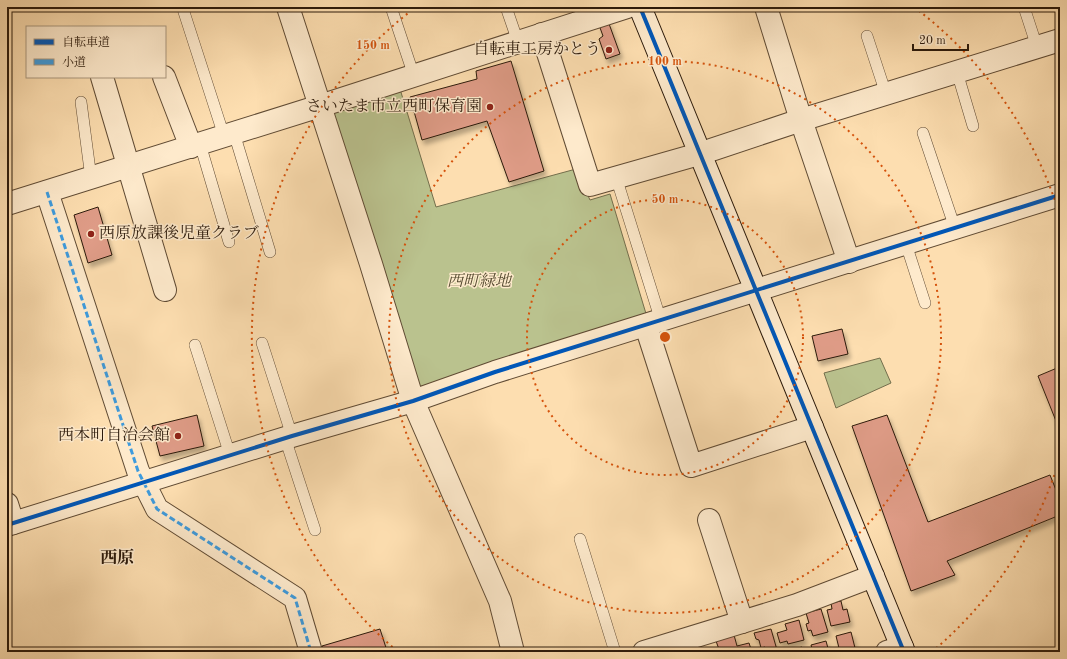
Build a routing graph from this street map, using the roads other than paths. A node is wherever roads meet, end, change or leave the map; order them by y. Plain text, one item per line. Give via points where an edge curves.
1 (288, 7) edge
2 (391, 7) edge
3 (506, 7) edge
4 (627, 7) edge
5 (640, 7) edge
6 (766, 7) edge
7 (1024, 7) edge
8 (183, 8) dead end
9 (542, 34) junction
10 (867, 36) dead end
11 (1060, 40) edge
12 (518, 42) junction
13 (1037, 47) junction
14 (957, 72) junction
15 (414, 76) junction
16 (102, 78) edge
17 (164, 78) edge
18 (886, 94) junction
19 (81, 102) dead end
20 (320, 106) junction
21 (801, 120) junction
22 (974, 126) dead end
23 (923, 133) dead end
24 (229, 134) junction
25 (195, 145) junction
26 (699, 154) junction
27 (128, 166) junction
28 (616, 177) junction
29 (91, 178) junction
30 (47, 192) junction
31 (1060, 195) edge
32 (7, 204) edge
33 (954, 228) junction
34 (229, 242) dead end
35 (906, 244) junction
36 (270, 252) dead end
37 (849, 262) junction
38 (165, 290) dead end
39 (756, 291) junction
40 (925, 302) dead end
41 (653, 323) junction
42 (262, 343) dead end
43 (195, 345) dead end
44 (413, 401) junction
45 (812, 427) junction
46 (289, 437) junction
47 (230, 455) junction
48 (144, 482) junction
49 (9, 517) edge
50 (709, 520) dead end
51 (315, 530) dead end
52 (580, 539) dead end
53 (873, 576) junction
54 (742, 622) junction
55 (898, 650) edge
56 (311, 652) edge
57 (512, 652) edge
58 (615, 652) edge
59 (646, 652) edge

1 - 20 street
2 - 15 lane
3 - 12 lane
4 - 9 street
5 - 26 street
6 - 21 street
7 - 13 lane
8 - 24 lane
9 - 12 street
9 - 28 street via 590,185
10 - 18 lane
11 - 13 street
12 - 15 street
13 - 14 street
14 - 18 street
14 - 22 lane
15 - 20 street
16 - 27 street
17 - 25 street
18 - 21 street
19 - 29 lane
20 - 24 street
20 - 44 street
21 - 26 street
21 - 37 street
23 - 33 lane
24 - 25 street
24 - 36 lane
25 - 27 street
25 - 34 lane
26 - 28 street
26 - 39 street
27 - 29 street
27 - 38 street
28 - 41 lane
29 - 30 street
30 - 32 street
30 - 48 street via 138,471
31 - 33 street
33 - 35 street
35 - 37 street
35 - 40 lane
37 - 39 street
39 - 41 street
39 - 45 street
41 - 44 street via 495,372
41 - 45 street via 691,466
42 - 46 lane
43 - 47 lane
44 - 46 street
44 - 57 street via 500,601
45 - 53 street
46 - 47 street
46 - 51 lane
47 - 48 street
48 - 49 street
48 - 56 street via 157,509 295,598
50 - 54 street
52 - 58 lane
53 - 54 street
53 - 55 street
54 - 59 street

